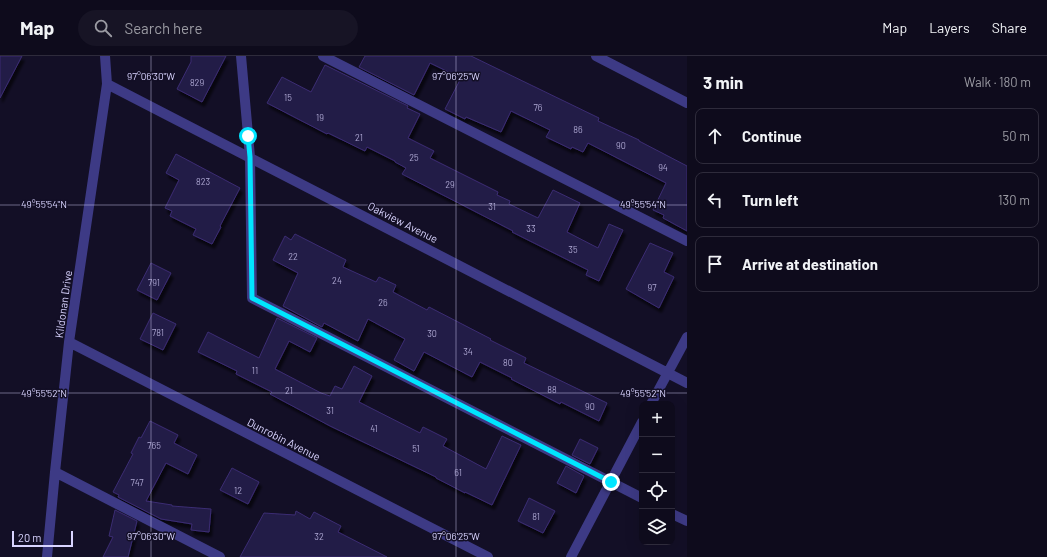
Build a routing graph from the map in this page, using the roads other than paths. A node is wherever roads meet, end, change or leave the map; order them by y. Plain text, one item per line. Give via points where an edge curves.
1 (105, 56) edge
2 (241, 56) edge
3 (323, 56) edge
4 (596, 56) edge
5 (107, 84) junction
6 (687, 103) edge
7 (250, 157) junction
8 (687, 241) edge
9 (687, 337) edge
10 (69, 342) junction
11 (668, 373) junction
12 (687, 383) edge
13 (653, 401) edge
14 (639, 428) edge
15 (55, 472) junction
16 (611, 482) junction
17 (639, 496) edge
18 (675, 515) edge
19 (687, 521) edge
20 (47, 557) edge
21 (220, 557) edge
22 (488, 557) edge
23 (571, 557) edge

1 - 5 street, Kildonan Drive
2 - 7 street
3 - 8 street
4 - 6 street
5 - 7 street, Oakview Avenue
5 - 10 street, Kildonan Drive
7 - 11 street, Oakview Avenue
7 - 16 street via 252,298
9 - 11 street
10 - 15 street, Kildonan Drive
10 - 22 street, Dunrobin Avenue
11 - 12 street, Oakview Avenue
11 - 13 street
14 - 16 street
15 - 20 street, Kildonan Drive
15 - 21 street
16 - 17 street
16 - 23 street
18 - 19 street

